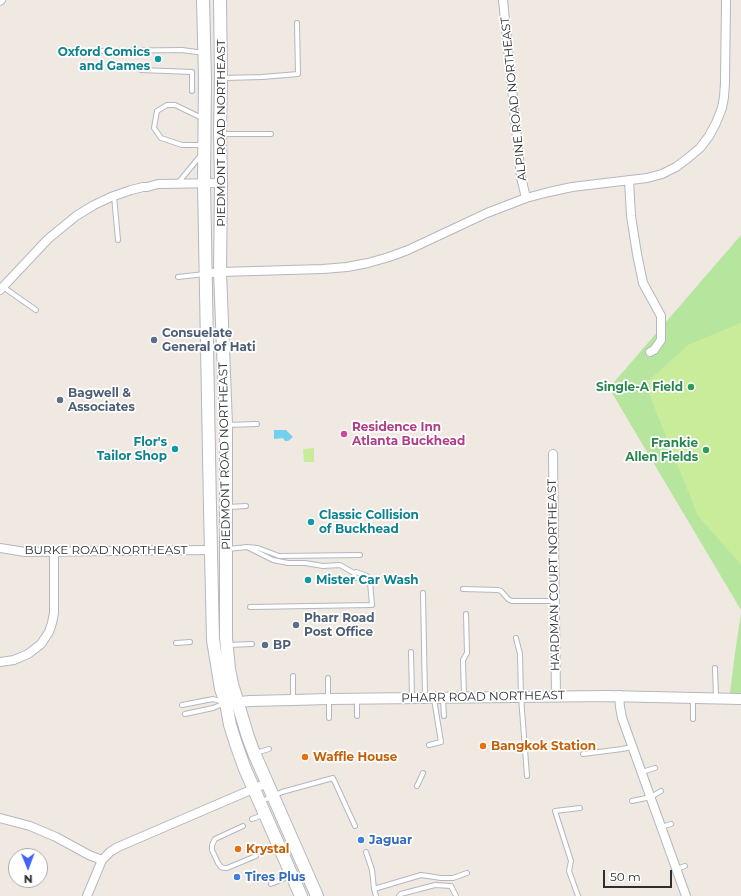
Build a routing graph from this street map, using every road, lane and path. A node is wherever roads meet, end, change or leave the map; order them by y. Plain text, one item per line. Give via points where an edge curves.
1 (203, 0) edge
2 (220, 0) edge
3 (503, 0) edge
4 (726, 0) edge
5 (297, 23) dead end
6 (100, 51) dead end
7 (204, 52) junction
8 (141, 70) dead end
9 (192, 72) junction
10 (205, 72) junction
11 (221, 78) junction
12 (192, 91) dead end
13 (204, 119) junction
14 (220, 134) junction
15 (271, 134) dead end
16 (204, 148) junction
17 (629, 180) junction
18 (178, 183) junction
19 (204, 183) junction
20 (221, 183) junction
21 (114, 196) junction
22 (526, 198) junction
23 (118, 240) dead end
24 (220, 272) junction
25 (205, 274) junction
26 (178, 277) dead end
27 (1, 288) edge
28 (36, 310) dead end
29 (650, 352) dead end
30 (257, 424) dead end
31 (226, 425) junction
32 (553, 454) dead end
33 (246, 506) dead end
34 (226, 507) junction
35 (247, 547) junction
36 (0, 548) edge
37 (226, 549) junction
38 (211, 550) junction
39 (54, 552) junction
40 (360, 555) dead end
41 (463, 589) dead end
42 (424, 593) dead end
43 (555, 601) junction
44 (250, 607) dead end
45 (466, 614) dead end
46 (516, 638) dead end
47 (190, 642) dead end
48 (176, 643) dead end
49 (252, 644) dead end
50 (227, 645) junction
51 (411, 652) dead end
52 (0, 662) edge
53 (715, 668) dead end
54 (293, 676) dead end
55 (328, 678) dead end
56 (556, 696) junction
57 (620, 696) junction
58 (434, 697) junction
59 (464, 697) junction
60 (522, 697) junction
61 (357, 698) junction
62 (412, 698) junction
63 (693, 698) junction
64 (716, 698) junction
65 (328, 699) junction
66 (741, 699) edge
67 (293, 700) junction
68 (238, 701) junction
69 (226, 703) junction
70 (182, 705) dead end
71 (185, 714) dead end
72 (357, 716) dead end
73 (444, 716) dead end
74 (329, 718) dead end
75 (693, 719) dead end
76 (429, 745) dead end
77 (633, 747) junction
78 (269, 749) dead end
79 (254, 754) junction
80 (583, 754) dead end
81 (655, 768) dead end
82 (642, 772) junction
83 (423, 773) dead end
84 (527, 776) dead end
85 (267, 783) junction
86 (417, 786) dead end
87 (254, 789) junction
88 (661, 791) dead end
89 (273, 796) junction
90 (650, 797) junction
91 (632, 801) dead end
92 (260, 802) junction
93 (580, 808) dead end
94 (265, 814) junction
95 (0, 818) edge
96 (252, 819) dead end
97 (671, 824) dead end
98 (243, 826) dead end
99 (355, 826) dead end
100 (661, 827) junction
101 (279, 844) junction
102 (265, 850) dead end
103 (366, 852) dead end
104 (256, 856) dead end
105 (102, 860) junction
106 (685, 866) dead end
107 (676, 869) junction
108 (467, 873) dead end
109 (292, 875) junction
110 (271, 884) dead end
111 (374, 889) junction
112 (87, 896) edge
113 (301, 896) edge
114 (317, 896) edge
115 (376, 896) edge
116 (399, 896) edge
117 (456, 896) edge
118 (578, 896) edge
119 (686, 896) edge

1 - 7 main road, PIEDMONT ROAD NORTHEAST
2 - 11 main road, PIEDMONT ROAD NORTHEAST
3 - 22 street, ALPINE ROAD NORTHEAST via 521,177
4 - 17 street via 725,90 722,108 709,136 700,148 676,167 662,174
5 - 11 lane via 298,74
6 - 7 lane
7 - 10 main road, PIEDMONT ROAD NORTHEAST
8 - 9 lane
9 - 10 lane
9 - 12 lane
10 - 13 main road, PIEDMONT ROAD NORTHEAST
11 - 14 main road, PIEDMONT ROAD NORTHEAST
13 - 16 main road, PIEDMONT ROAD NORTHEAST
13 - 16 lane via 175,105 167,105 157,111 154,128 161,138 182,145
14 - 15 lane
14 - 20 main road, PIEDMONT ROAD NORTHEAST
16 - 18 lane
16 - 19 main road, PIEDMONT ROAD NORTHEAST
17 - 22 street via 572,187
17 - 29 street via 637,254 644,283 661,316 661,340
18 - 19 street
18 - 21 street via 143,187
19 - 20 street
19 - 25 main road, PIEDMONT ROAD NORTHEAST
20 - 24 main road, PIEDMONT ROAD NORTHEAST
21 - 23 lane
21 - 27 street via 76,216 48,239
22 - 24 street via 389,257 347,267
24 - 25 street
24 - 31 main road, PIEDMONT ROAD NORTHEAST
25 - 26 lane
25 - 38 main road, PIEDMONT ROAD NORTHEAST
27 - 28 lane
30 - 31 lane
31 - 34 main road, PIEDMONT ROAD NORTHEAST
32 - 43 street, HARDMAN COURT NORTHEAST
33 - 34 lane
34 - 37 main road, PIEDMONT ROAD NORTHEAST
35 - 37 lane
35 - 40 lane via 258,548 279,556
35 - 44 lane via 273,560 323,566 340,565 354,573 367,576 372,605
36 - 39 street, BURKE ROAD NORTHEAST via 25,552
37 - 50 main road, PIEDMONT ROAD NORTHEAST
38 - 39 street, BURKE ROAD NORTHEAST
38 - 69 main road, PIEDMONT ROAD NORTHEAST via 213,640 220,686
39 - 52 street via 54,613 49,632 41,644 28,654
41 - 43 lane via 498,590 512,601
42 - 58 lane
43 - 56 street, HARDMAN COURT NORTHEAST
45 - 59 lane
46 - 60 lane via 520,654
47 - 48 lane
49 - 50 lane
50 - 68 main road, PIEDMONT ROAD NORTHEAST via 229,669
51 - 62 lane
53 - 64 lane
54 - 67 lane
55 - 65 lane
56 - 57 street, PHARR ROAD NORTHEAST
56 - 60 street, PHARR ROAD NORTHEAST
57 - 63 street, PHARR ROAD NORTHEAST
57 - 77 street via 622,718
58 - 59 street, PHARR ROAD NORTHEAST
58 - 62 street, PHARR ROAD NORTHEAST
58 - 73 lane
58 - 76 lane via 441,742
59 - 60 street, PHARR ROAD NORTHEAST
60 - 84 lane
61 - 62 street, PHARR ROAD NORTHEAST
61 - 65 street, PHARR ROAD NORTHEAST
61 - 72 lane
63 - 64 street, PHARR ROAD NORTHEAST
63 - 75 lane
64 - 66 street, PHARR ROAD NORTHEAST
65 - 67 street, PHARR ROAD NORTHEAST
65 - 74 lane
67 - 68 street, PHARR ROAD NORTHEAST
68 - 69 street, PHARR ROAD NORTHEAST
68 - 79 main road, PIEDMONT ROAD NORTHEAST
69 - 70 lane via 213,699
69 - 71 lane
69 - 87 main road, PIEDMONT ROAD NORTHEAST via 236,744
77 - 80 lane
77 - 82 street
78 - 79 lane
79 - 85 main road, PIEDMONT ROAD NORTHEAST
81 - 82 lane
82 - 90 street
83 - 86 lane
85 - 87 street
85 - 89 main road, PIEDMONT ROAD NORTHEAST
87 - 92 main road, PIEDMONT ROAD NORTHEAST
87 - 105 street via 118,847
88 - 90 lane
89 - 92 lane
89 - 99 lane via 332,778
89 - 114 main road, PIEDMONT ROAD NORTHEAST
90 - 91 lane
90 - 100 street
92 - 94 main road, PIEDMONT ROAD NORTHEAST
93 - 118 lane via 555,812 571,861 568,871
94 - 96 lane
94 - 101 main road, PIEDMONT ROAD NORTHEAST
95 - 105 street via 30,826
97 - 100 lane
98 - 104 lane via 215,838 212,850 218,863 224,868
100 - 107 street
101 - 102 lane
101 - 109 main road, PIEDMONT ROAD NORTHEAST
103 - 111 lane via 372,870
105 - 112 street
106 - 107 lane
107 - 119 street
108 - 111 lane via 453,878 421,875
109 - 110 lane
109 - 113 main road, PIEDMONT ROAD NORTHEAST
111 - 115 lane
116 - 117 lane via 435,885 451,886

